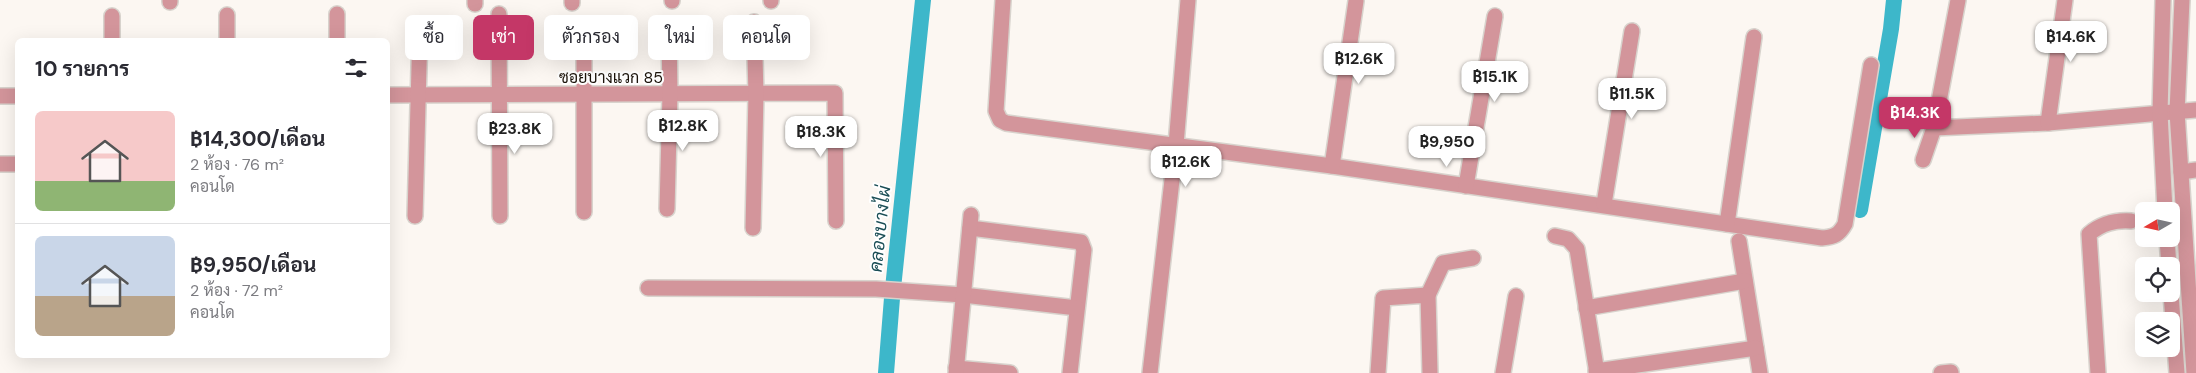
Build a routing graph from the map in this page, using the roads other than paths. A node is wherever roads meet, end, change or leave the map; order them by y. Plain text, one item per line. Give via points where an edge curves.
1 (1003, 0) edge
2 (1188, 0) edge
3 (1958, 0) edge
4 (2065, 0) edge
5 (2163, 0) edge
6 (2182, 0) edge
7 (1356, 1) edge
8 (227, 14) dead end
9 (337, 14) dead end
10 (499, 14) dead end
11 (112, 16) dead end
12 (1495, 16) dead end
13 (1632, 31) dead end
14 (1754, 37) dead end
15 (112, 38) edge
16 (227, 38) edge
17 (337, 38) edge
18 (419, 60) edge
19 (584, 60) edge
20 (669, 60) edge
21 (755, 60) edge
22 (1871, 65) dead end
23 (500, 94) junction
24 (585, 94) junction
25 (670, 94) junction
26 (756, 94) junction
27 (390, 95) edge
28 (418, 95) junction
29 (0, 96) edge
30 (15, 96) edge
31 (2196, 110) edge
32 (2177, 112) junction
33 (2160, 113) junction
34 (2048, 122) junction
35 (1934, 128) junction
36 (1176, 146) junction
37 (1923, 160) dead end
38 (0, 164) edge
39 (15, 164) edge
40 (1332, 166) junction
41 (2196, 170) edge
42 (2180, 172) junction
43 (1466, 186) junction
44 (2165, 202) edge
45 (1604, 204) junction
46 (667, 209) dead end
47 (584, 212) dead end
48 (415, 216) dead end
49 (500, 216) dead end
50 (2131, 221) dead end
51 (836, 222) dead end
52 (1727, 224) junction
53 (753, 228) dead end
54 (1555, 236) dead end
55 (1739, 241) dead end
56 (2191, 257) edge
57 (1473, 258) dead end
58 (1745, 281) junction
59 (648, 288) dead end
60 (963, 295) junction
61 (1428, 295) junction
62 (1516, 296) dead end
63 (2172, 302) edge
64 (1077, 308) junction
65 (1586, 308) junction
66 (1756, 348) junction
67 (956, 371) edge
68 (1596, 372) edge
69 (1010, 373) edge
70 (1070, 373) edge
71 (1150, 373) edge
72 (1378, 373) edge
73 (1430, 373) edge
74 (1502, 373) edge
75 (1760, 373) edge
76 (2098, 373) edge
77 (2177, 373) edge
78 (2194, 373) edge

1 - 36 street via 996,99 1000,120
2 - 36 street
3 - 35 street
4 - 34 street
5 - 33 street
6 - 32 street
7 - 40 street
8 - 16 street
9 - 17 street
10 - 23 street
11 - 15 street
12 - 43 street
13 - 45 street
14 - 52 street
18 - 28 street
19 - 24 street
20 - 25 street
21 - 26 street
22 - 52 street via 1845,224 1840,233 1822,238
23 - 24 street, ซอยบางแวก 85
23 - 28 street, ซอยบางแวก 85
23 - 49 street
24 - 25 street, ซอยบางแวก 85
24 - 47 street
25 - 26 street, ซอยบางแวก 85
25 - 46 street
26 - 51 street, ซอยบางแวก 85 via 835,94
26 - 53 street
27 - 28 street, ซอยบางแวก 85
28 - 48 street
29 - 30 street
31 - 32 street
32 - 33 street
32 - 42 street
33 - 34 street
33 - 44 street
34 - 35 street
35 - 37 street
36 - 40 street
36 - 71 street
38 - 39 street
40 - 43 street
41 - 42 street
42 - 56 street
43 - 45 street
45 - 52 street
50 - 76 street via 2114,220 2089,234
54 - 65 street via 1568,239 1577,250
55 - 58 street
56 - 78 street
57 - 61 street via 1443,263
58 - 65 street
58 - 66 street
59 - 60 street via 876,289
60 - 64 street
60 - 64 street via 971,222 1081,242 1084,250
60 - 67 street
61 - 72 street via 1383,298
61 - 73 street
62 - 74 street
63 - 77 street
64 - 70 street
65 - 68 street
66 - 68 street
66 - 75 street
67 - 69 street

